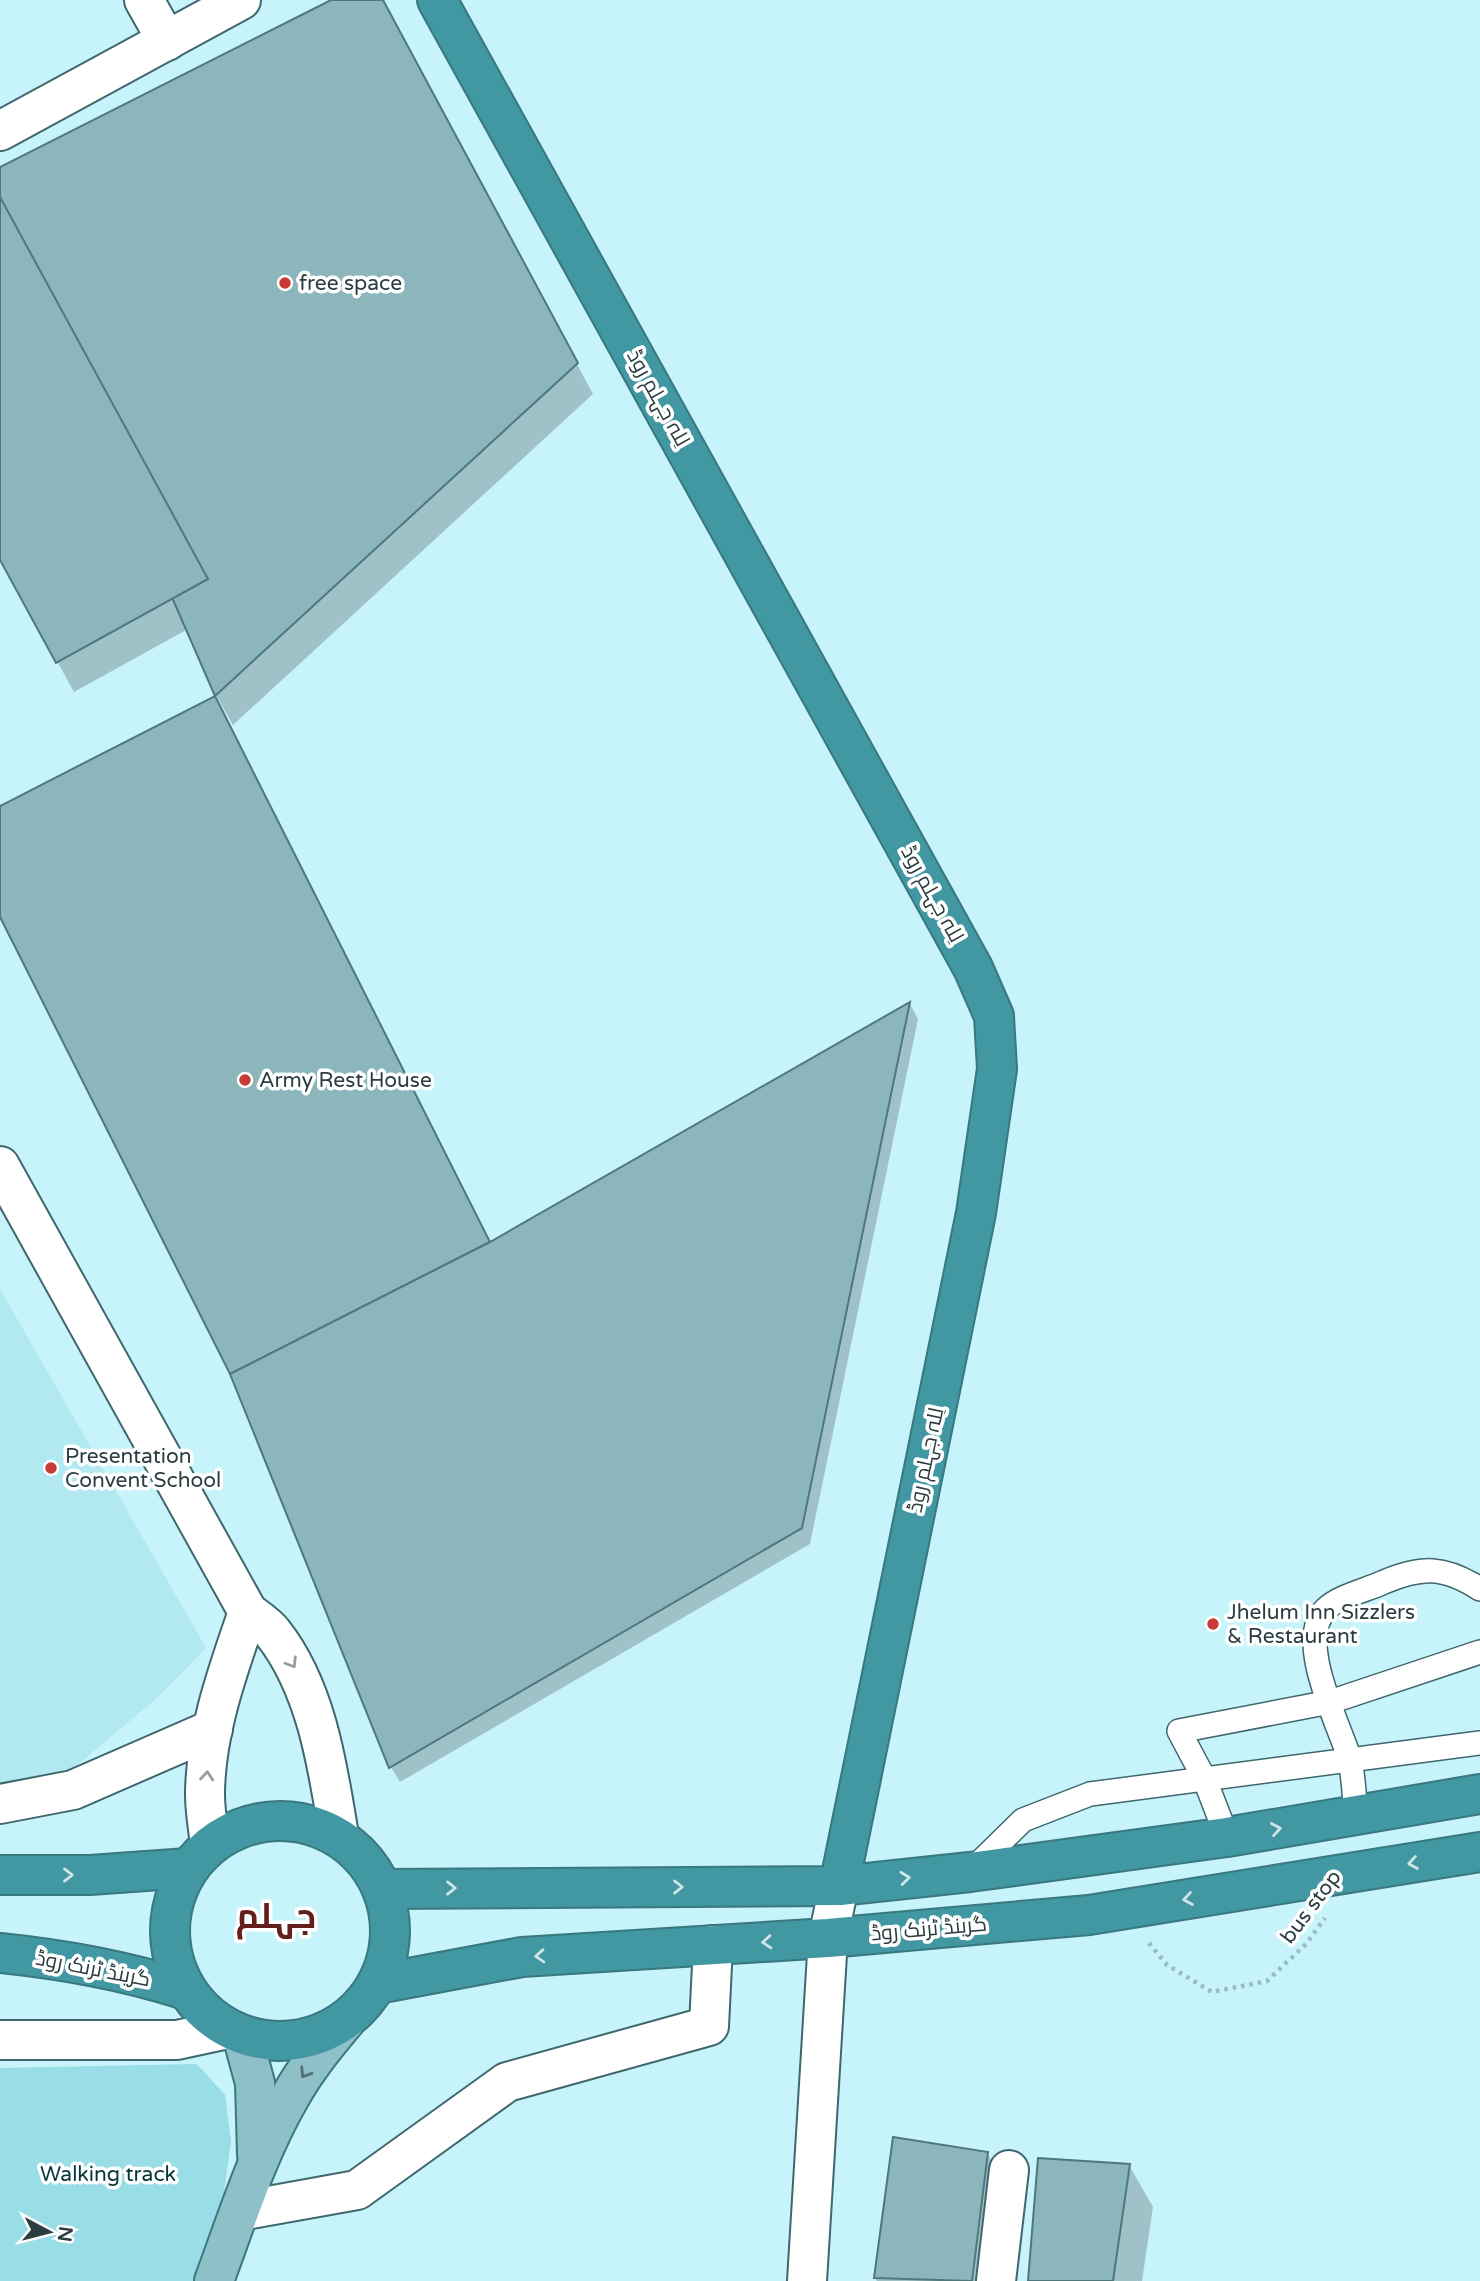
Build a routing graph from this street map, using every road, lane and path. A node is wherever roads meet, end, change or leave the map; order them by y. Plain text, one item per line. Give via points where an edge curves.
1 (144, 0) edge
2 (241, 0) edge
3 (437, 0) edge
4 (167, 41) junction
5 (0, 131) edge
6 (0, 1166) edge
7 (1480, 1589) edge
8 (248, 1612) junction
9 (1480, 1652) edge
10 (1330, 1702) junction
11 (213, 1729) junction
12 (1480, 1743) edge
13 (1350, 1760) junction
14 (1205, 1780) junction
15 (1480, 1794) edge
16 (0, 1804) edge
17 (1356, 1816) junction
18 (339, 1836) junction
19 (1227, 1838) junction
20 (1480, 1852) edge
21 (199, 1856) junction
22 (970, 1872) junction
23 (1357, 1872) junction
24 (0, 1875) edge
25 (839, 1886) junction
26 (382, 1889) junction
27 (1121, 1910) junction
28 (828, 1938) junction
29 (713, 1945) junction
30 (0, 1953) edge
31 (377, 1984) junction
32 (186, 1990) junction
33 (347, 2019) junction
34 (235, 2032) junction
35 (0, 2040) edge
36 (257, 2164) junction
37 (1009, 2169) dead end
38 (240, 2211) junction
39 (214, 2281) edge
40 (807, 2281) edge
41 (996, 2281) edge

1 - 4 street
2 - 4 street
3 - 25 highway, لِلہ جہلم روڈ via 973,968 994,1016 997,1069 976,1213
4 - 5 street
6 - 8 street
7 - 10 lane via 1431,1569 1408,1572 1326,1609 1316,1625 1314,1641
8 - 11 street
8 -> 18 street via 272,1631 299,1674 330,1780
9 - 10 lane
10 - 13 lane
10 - 14 lane via 1179,1731
11 - 16 street via 73,1790
21 -> 11 street
12 - 13 lane
13 - 14 lane
13 - 17 lane
14 - 19 lane
14 - 22 lane via 1090,1794 1023,1819
15 - 17 highway
19 -> 17 highway
18 - 21 highway via 307,1822 274,1819 240,1827
18 - 26 highway via 365,1859
19 - 22 highway
20 -> 23 highway, گرینڈ ٹرنک روڈ
24 -> 21 highway via 90,1875
21 - 32 highway via 171,1908 170,1950
25 -> 22 highway
23 -> 27 highway, گرینڈ ٹرنک روڈ
23 - 27 path, bus stop via 1306,1944 1267,1981 1212,1992 1167,1965
26 -> 25 highway
25 - 28 street
26 - 31 highway via 390,1921 388,1953
27 - 28 highway, گرینڈ ٹرنک روڈ
28 -> 29 highway, گرینڈ ٹرنک روڈ
28 - 40 street
29 -> 31 highway, گرینڈ ٹرنک روڈ via 523,1957
29 - 38 street via 709,2026 507,2082 357,2190
30 - 32 highway, گرینڈ ٹرنک روڈ via 135,1974
31 - 33 highway
32 - 34 highway via 204,2012
33 - 34 highway via 323,2033 296,2040 269,2042
33 -> 36 main road via 289,2097
34 - 35 street via 177,2039
34 - 36 main road via 255,2083
36 - 38 main road
37 - 41 street
38 - 39 main road

